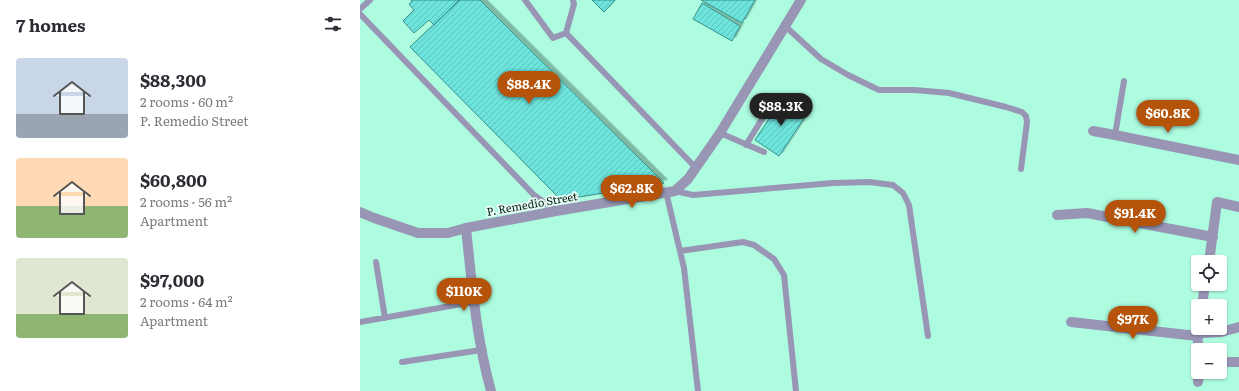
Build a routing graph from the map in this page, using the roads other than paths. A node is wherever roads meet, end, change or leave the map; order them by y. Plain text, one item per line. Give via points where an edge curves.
1 (370, 0) edge
2 (525, 0) edge
3 (573, 0) edge
4 (801, 0) edge
5 (360, 9) edge
6 (360, 14) edge
7 (785, 26) junction
8 (566, 34) junction
9 (1124, 81) dead end
10 (775, 98) dead end
11 (1093, 131) dead end
12 (720, 133) junction
13 (1115, 135) junction
14 (746, 145) junction
15 (764, 152) dead end
16 (1239, 160) edge
17 (695, 167) junction
18 (1021, 169) dead end
19 (671, 192) junction
20 (1239, 207) edge
21 (556, 211) junction
22 (360, 212) edge
23 (1057, 215) dead end
24 (466, 228) junction
25 (1213, 237) junction
26 (680, 251) junction
27 (1210, 255) edge
28 (376, 262) dead end
29 (473, 302) junction
30 (385, 318) junction
31 (360, 322) edge
32 (1071, 322) dead end
33 (1239, 327) edge
34 (1227, 330) edge
35 (1191, 331) edge
36 (928, 336) dead end
37 (481, 350) junction
38 (402, 362) dead end
39 (1227, 362) edge
40 (1239, 362) edge
41 (491, 391) edge
42 (698, 391) edge
43 (796, 391) edge

1 - 5 lane
2 - 8 lane via 553,38
3 - 8 lane
4 - 7 street
6 - 21 lane via 534,195
7 - 12 street
7 - 18 lane via 821,59 879,90 949,93 1022,112 1027,122
8 - 17 lane
9 - 13 lane
10 - 14 lane
11 - 13 street
12 - 14 lane
12 - 17 street
13 - 16 street
14 - 15 lane
17 - 19 street via 688,179
19 - 21 street, P. Remedio Street
19 - 26 lane
19 - 36 lane via 693,195 833,183 869,182 893,185 903,193 908,205
20 - 25 street via 1217,202
21 - 24 street, P. Remedio Street
22 - 24 street, P. Remedio Street via 418,234 448,233
23 - 25 street via 1087,213
24 - 29 street
25 - 27 street
26 - 42 lane
26 - 43 lane via 743,242 754,245 774,259 784,275
28 - 30 lane
29 - 30 lane
29 - 37 street
30 - 31 lane
32 - 35 street
33 - 34 street
37 - 38 lane
37 - 41 street
39 - 40 street

